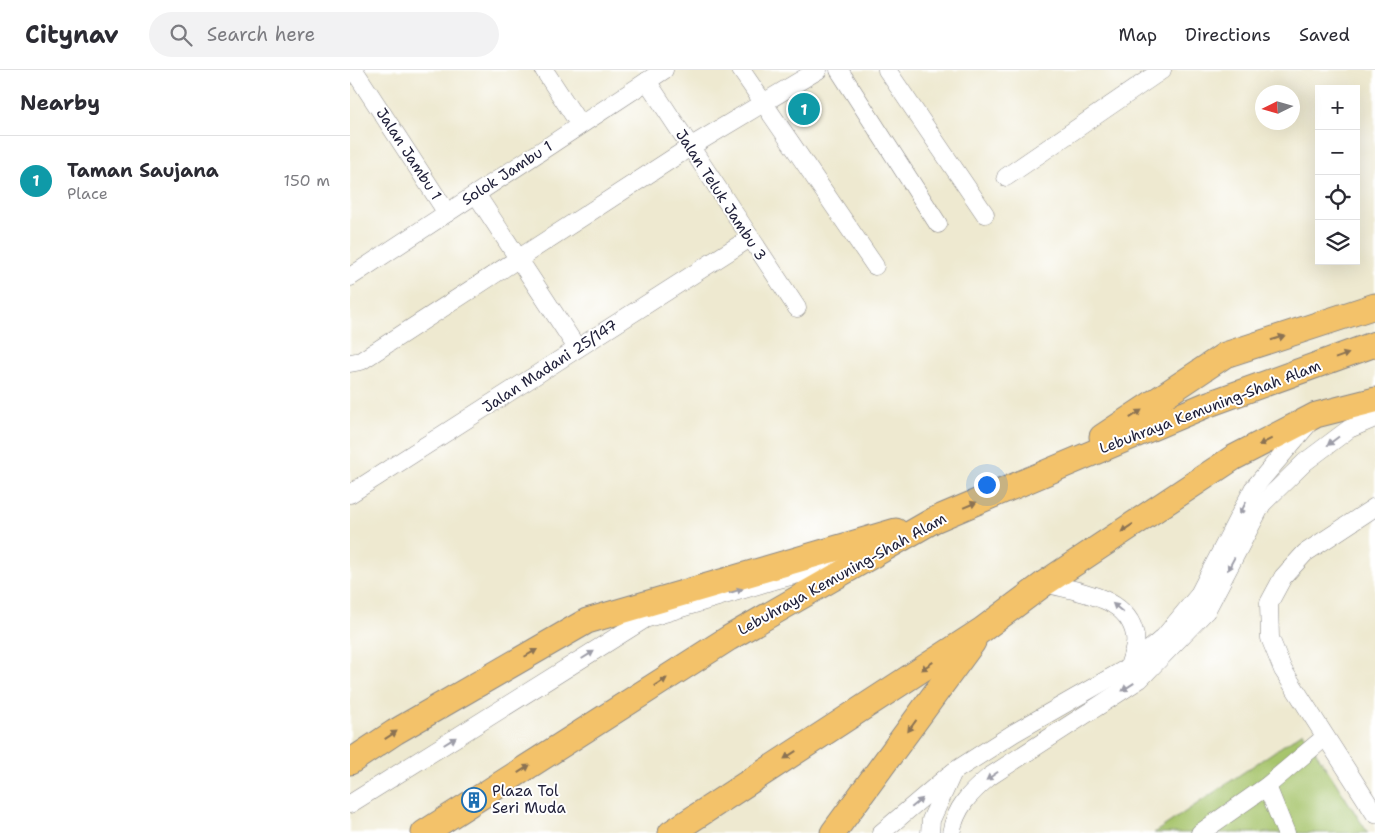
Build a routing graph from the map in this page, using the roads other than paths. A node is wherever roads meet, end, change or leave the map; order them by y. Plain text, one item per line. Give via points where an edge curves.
1 (354, 70) edge
2 (544, 70) edge
3 (664, 70) edge
4 (741, 70) edge
5 (818, 70) edge
6 (839, 70) edge
7 (887, 70) edge
8 (1162, 70) edge
9 (647, 81) junction
10 (764, 104) junction
11 (580, 125) junction
12 (690, 147) junction
13 (1006, 177) dead end
14 (476, 194) junction
15 (447, 213) junction
16 (985, 214) dead end
17 (938, 224) dead end
18 (750, 238) junction
19 (519, 259) junction
20 (876, 266) dead end
21 (350, 277) edge
22 (1375, 306) edge
23 (797, 308) dead end
24 (1375, 344) edge
25 (578, 348) junction
26 (356, 362) edge
27 (1375, 400) edge
28 (1316, 415) junction
29 (1375, 418) edge
30 (1052, 470) junction
31 (350, 494) edge
32 (1375, 508) edge
33 (934, 520) junction
34 (876, 554) junction
35 (1045, 583) junction
36 (982, 630) junction
37 (1129, 666) junction
38 (1326, 737) junction
39 (350, 762) edge
40 (953, 772) junction
41 (1267, 786) junction
42 (350, 804) edge
43 (1375, 814) edge
44 (424, 833) edge
45 (671, 833) edge
46 (833, 833) edge
47 (881, 833) edge
48 (930, 833) edge
49 (951, 833) edge
50 (1200, 833) edge
51 (1286, 833) edge

1 - 15 street, Jalan Jambu 1
2 - 11 street
3 - 9 street, Solok Jambu 1
4 - 10 street
5 - 10 street
6 - 17 street
7 - 16 street
8 - 13 street
9 - 11 street, Solok Jambu 1
9 - 12 street, Jalan Teluk Jambu 3
10 - 12 street
10 - 20 street
11 - 14 street, Solok Jambu 1
12 - 18 street, Jalan Teluk Jambu 3
12 - 19 street
14 - 15 street, Solok Jambu 1
14 - 19 street
15 - 21 street, Solok Jambu 1
18 - 23 street, Jalan Teluk Jambu 3
18 - 25 street, Jalan Madani 25/147
19 - 25 street
19 - 26 street
30 -> 22 highway via 1225,355
30 -> 24 highway, Lebuhraya Kemuning-Shah Alam via 1206,405
25 - 31 street, Jalan Madani 25/147
27 - 28 highway
28 -> 35 highway via 1233,458
28 -> 37 street via 1253,489 1198,596 1164,637
29 -> 49 street via 1349,429 1305,462 1262,504 1206,611 1168,652 1140,679 972,792 960,806
33 -> 30 highway, Lebuhraya Kemuning-Shah Alam
32 - 38 street via 1305,553 1283,577 1270,603 1270,638 1283,670
33 - 34 highway, Lebuhraya Kemuning-Shah Alam
39 -> 33 highway via 395,732 587,621
42 -> 34 street via 645,619
44 -> 34 highway, Lebuhraya Kemuning-Shah Alam via 729,638
35 - 36 highway
37 -> 35 street via 1136,638 1130,618 1112,602
36 -> 45 highway
36 -> 46 highway
37 - 40 street
38 - 41 street
38 - 43 street
47 -> 40 street
40 - 48 street via 931,820
41 - 50 street
41 - 51 street

